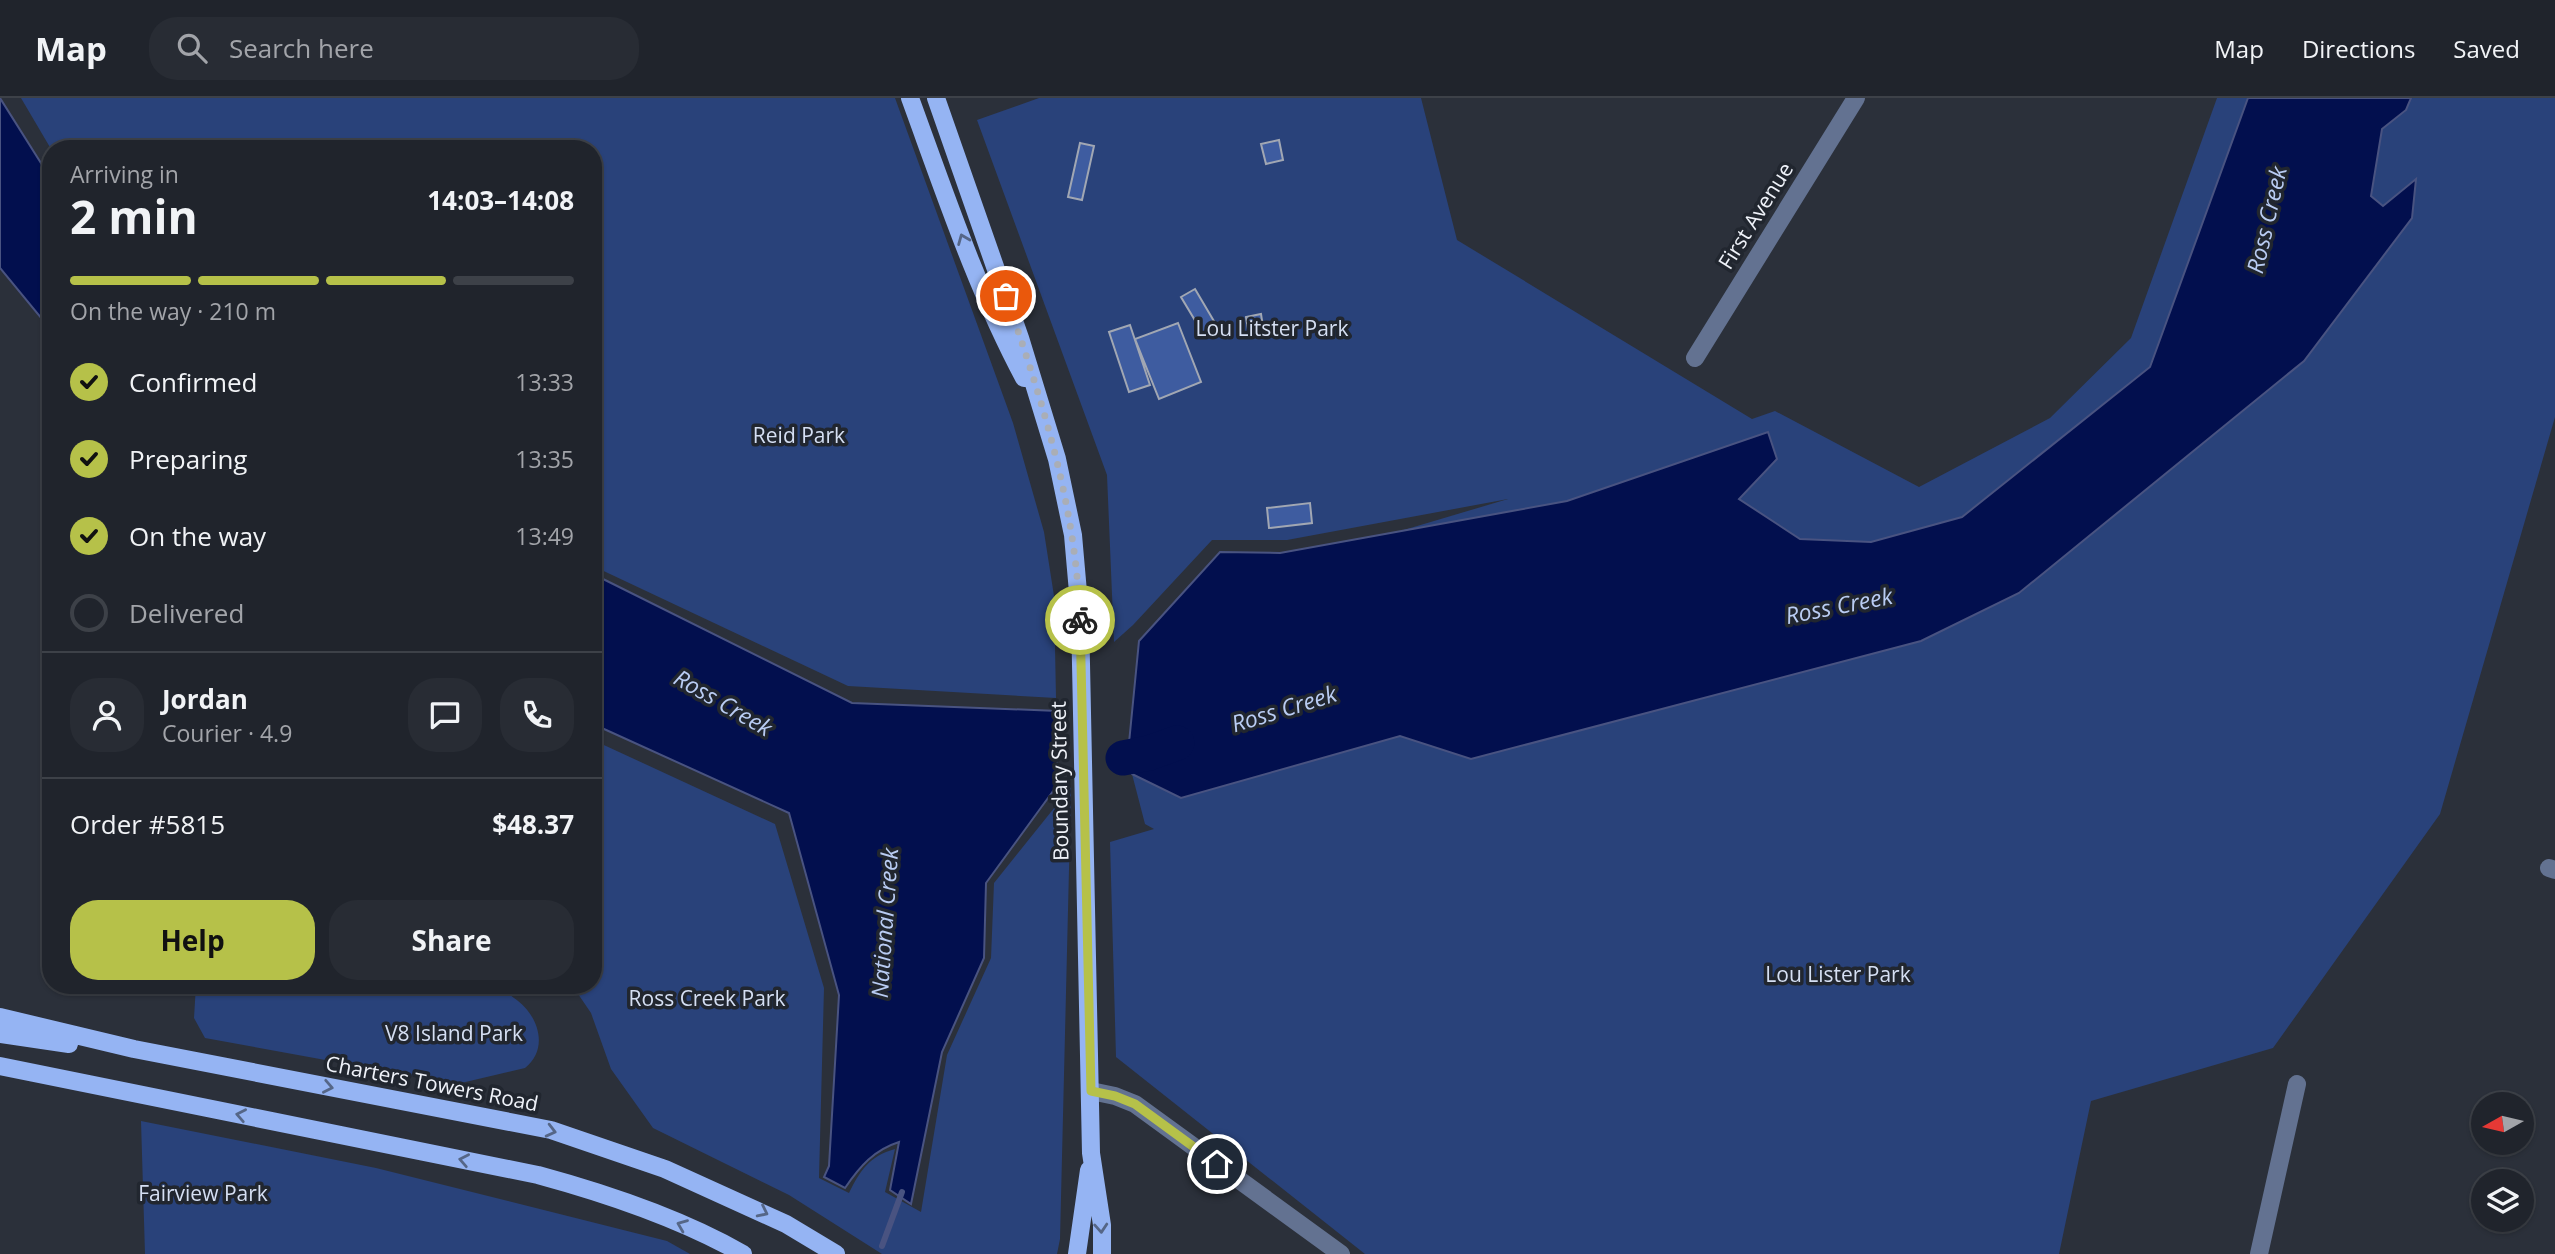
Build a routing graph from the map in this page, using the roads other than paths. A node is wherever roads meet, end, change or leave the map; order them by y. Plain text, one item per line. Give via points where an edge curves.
1 (910, 98) edge
2 (936, 98) edge
3 (1856, 98) edge
4 (1695, 358) dead end
5 (1042, 412) junction
6 (0, 1017) edge
7 (0, 1034) edge
8 (134, 1049) junction
9 (0, 1066) edge
10 (2297, 1084) dead end
11 (1091, 1091) junction
12 (1091, 1153) junction
13 (743, 1254) edge
14 (836, 1254) edge
15 (1077, 1254) edge
16 (1102, 1254) edge
17 (1341, 1254) edge
18 (2259, 1254) edge

5 -> 1 main road, Boundary Street via 1006,344
2 - 5 main road, Boundary Street
3 - 4 street, First Avenue
5 - 11 main road, Boundary Street via 1067,500 1080,615
6 - 8 main road, Charters Towers Road
7 - 8 main road
8 -> 14 main road, Charters Towers Road via 583,1140 741,1202
13 -> 9 main road via 653,1213 538,1175
10 - 18 street
11 - 12 main road, Boundary Street
11 - 17 street via 1135,1104
12 - 15 main road, Boundary Street
12 -> 16 main road, Boundary Street

